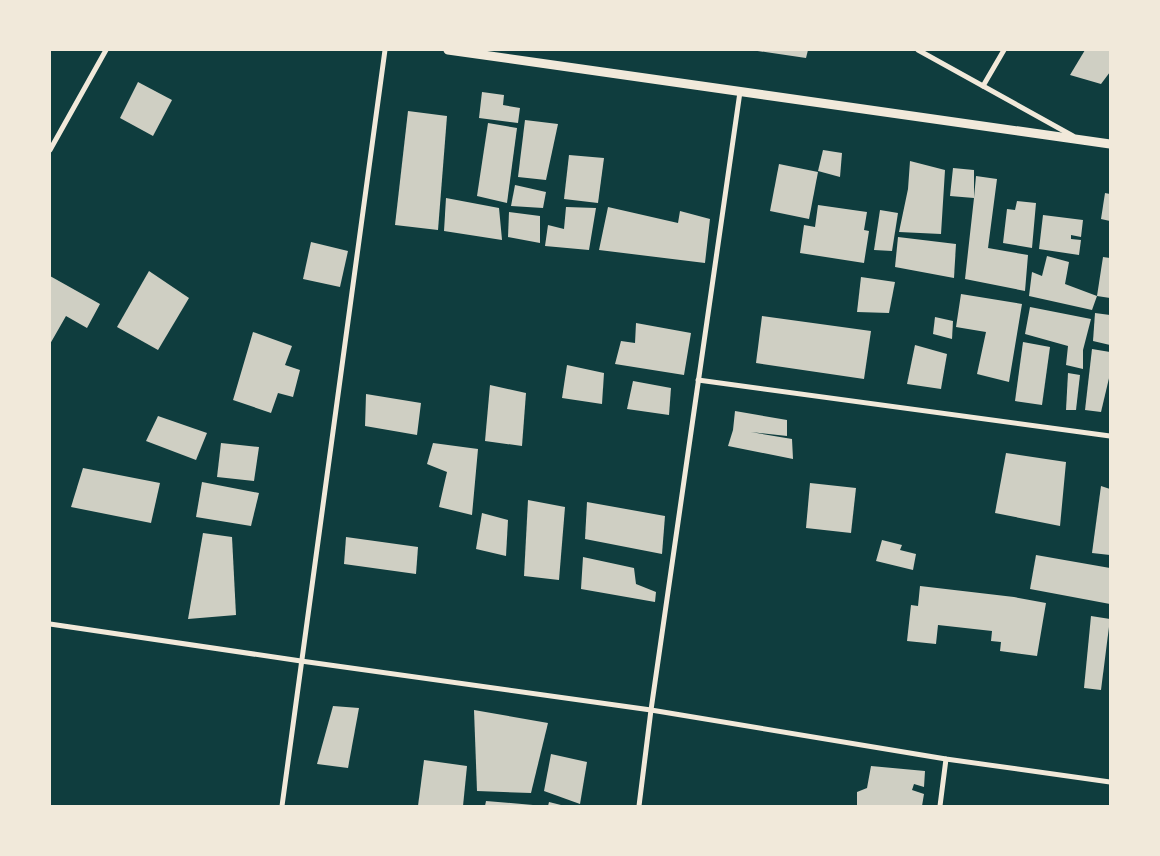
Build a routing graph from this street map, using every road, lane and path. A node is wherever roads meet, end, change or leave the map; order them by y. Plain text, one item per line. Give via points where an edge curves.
1 (106, 50) edge
2 (385, 50) edge
3 (448, 50) edge
4 (918, 50) edge
5 (1004, 50) edge
6 (983, 86) junction
7 (740, 92) junction
8 (1080, 140) junction
9 (1110, 144) edge
10 (50, 150) edge
11 (698, 380) junction
12 (1110, 436) edge
13 (50, 624) edge
14 (301, 661) junction
15 (651, 710) junction
16 (946, 759) junction
17 (1110, 782) edge
18 (282, 806) edge
19 (639, 806) edge
20 (940, 806) edge

1 - 10 street
2 - 14 street
3 - 7 street
4 - 6 street
5 - 6 street
6 - 8 street
7 - 8 street
7 - 11 street
8 - 9 street
11 - 12 street
11 - 15 street
13 - 14 street
14 - 15 street
14 - 18 street
15 - 16 street
15 - 19 street
16 - 17 street
16 - 20 street

